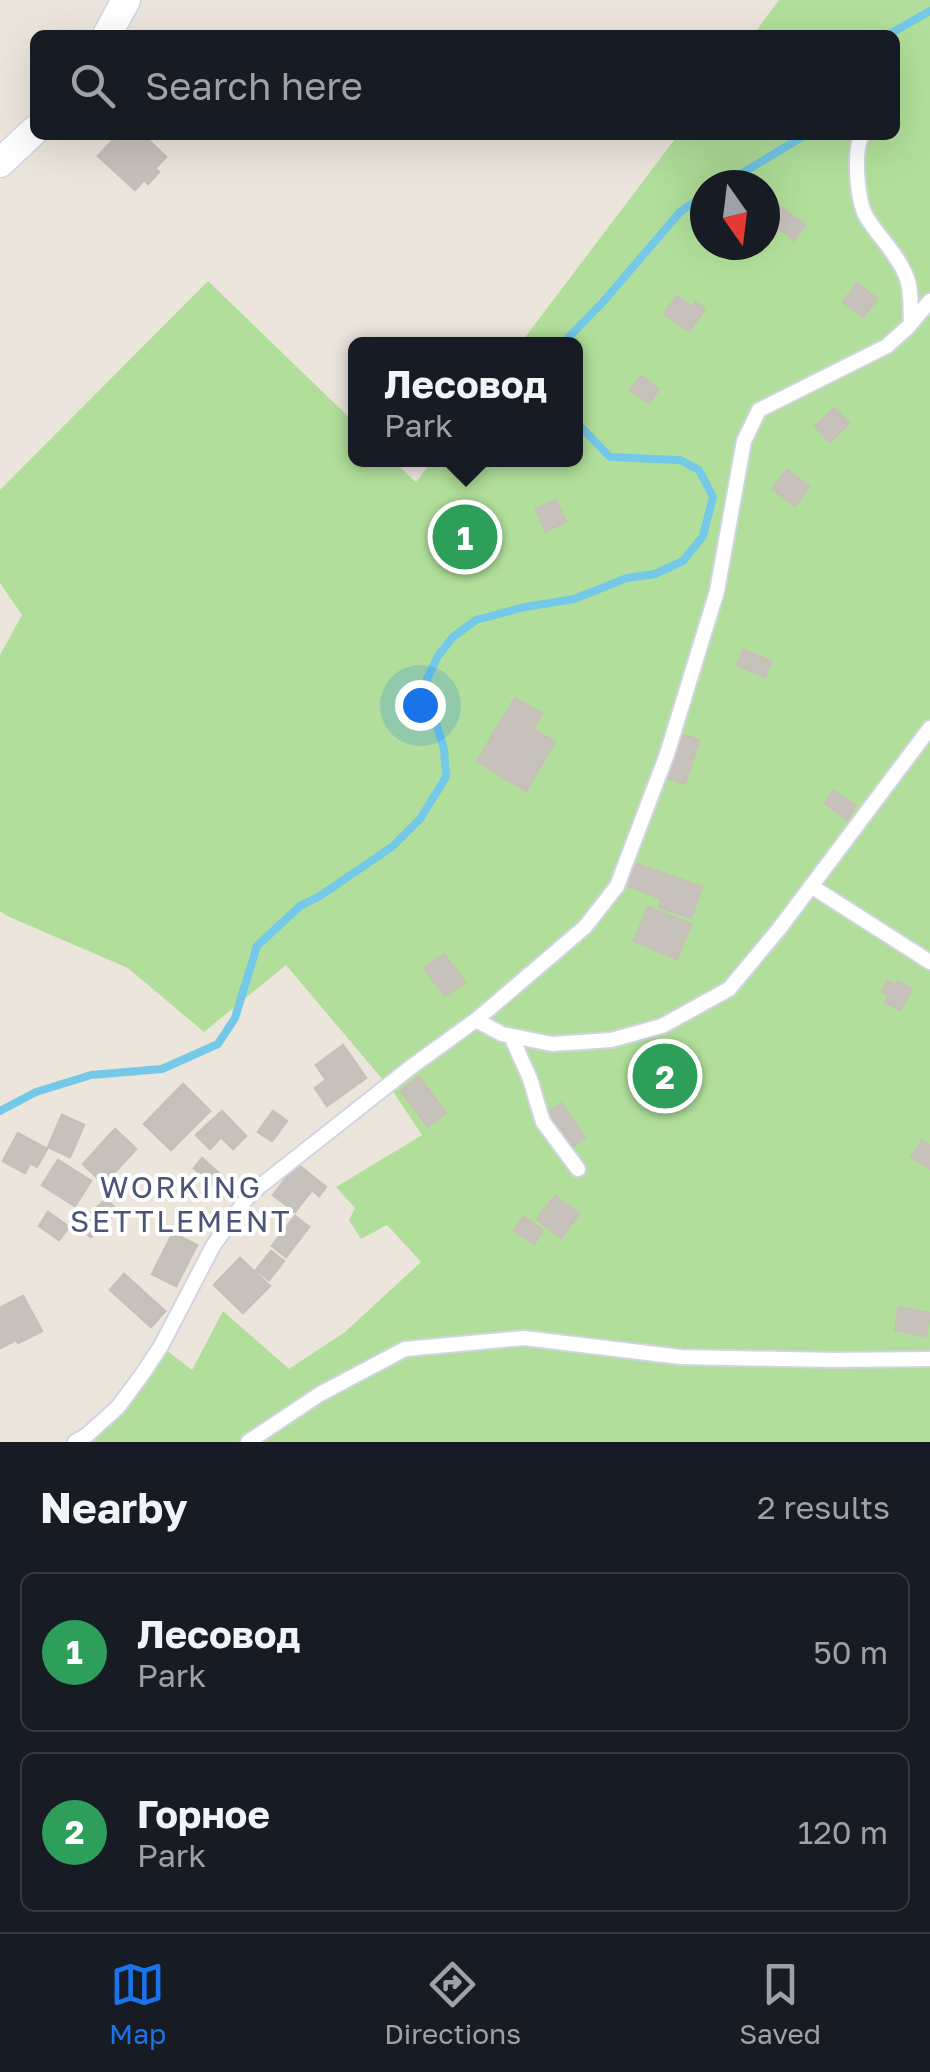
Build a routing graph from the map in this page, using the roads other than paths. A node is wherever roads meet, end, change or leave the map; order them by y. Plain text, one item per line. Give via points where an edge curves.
1 (126, 0) edge
2 (110, 30) edge
3 (30, 135) edge
4 (859, 140) edge
5 (0, 163) edge
6 (930, 301) edge
7 (911, 323) junction
8 (930, 728) edge
9 (811, 886) junction
10 (930, 962) edge
11 (476, 1020) junction
12 (512, 1036) junction
13 (578, 1169) dead end
14 (930, 1359) edge
15 (74, 1442) edge
16 (248, 1442) edge

1 - 2 street
3 - 5 street
4 - 7 lane via 864,214 907,278
6 - 7 lane
7 - 11 lane via 887,346 758,410 744,441 717,591 617,886 585,928
8 - 9 lane
9 - 10 lane
9 - 12 lane via 729,989 662,1026 612,1040 552,1044
11 - 12 lane
11 - 15 lane via 250,1194 213,1246 141,1376 118,1406
12 - 13 lane via 543,1122
14 - 16 lane via 681,1357 524,1338 405,1350 320,1394

